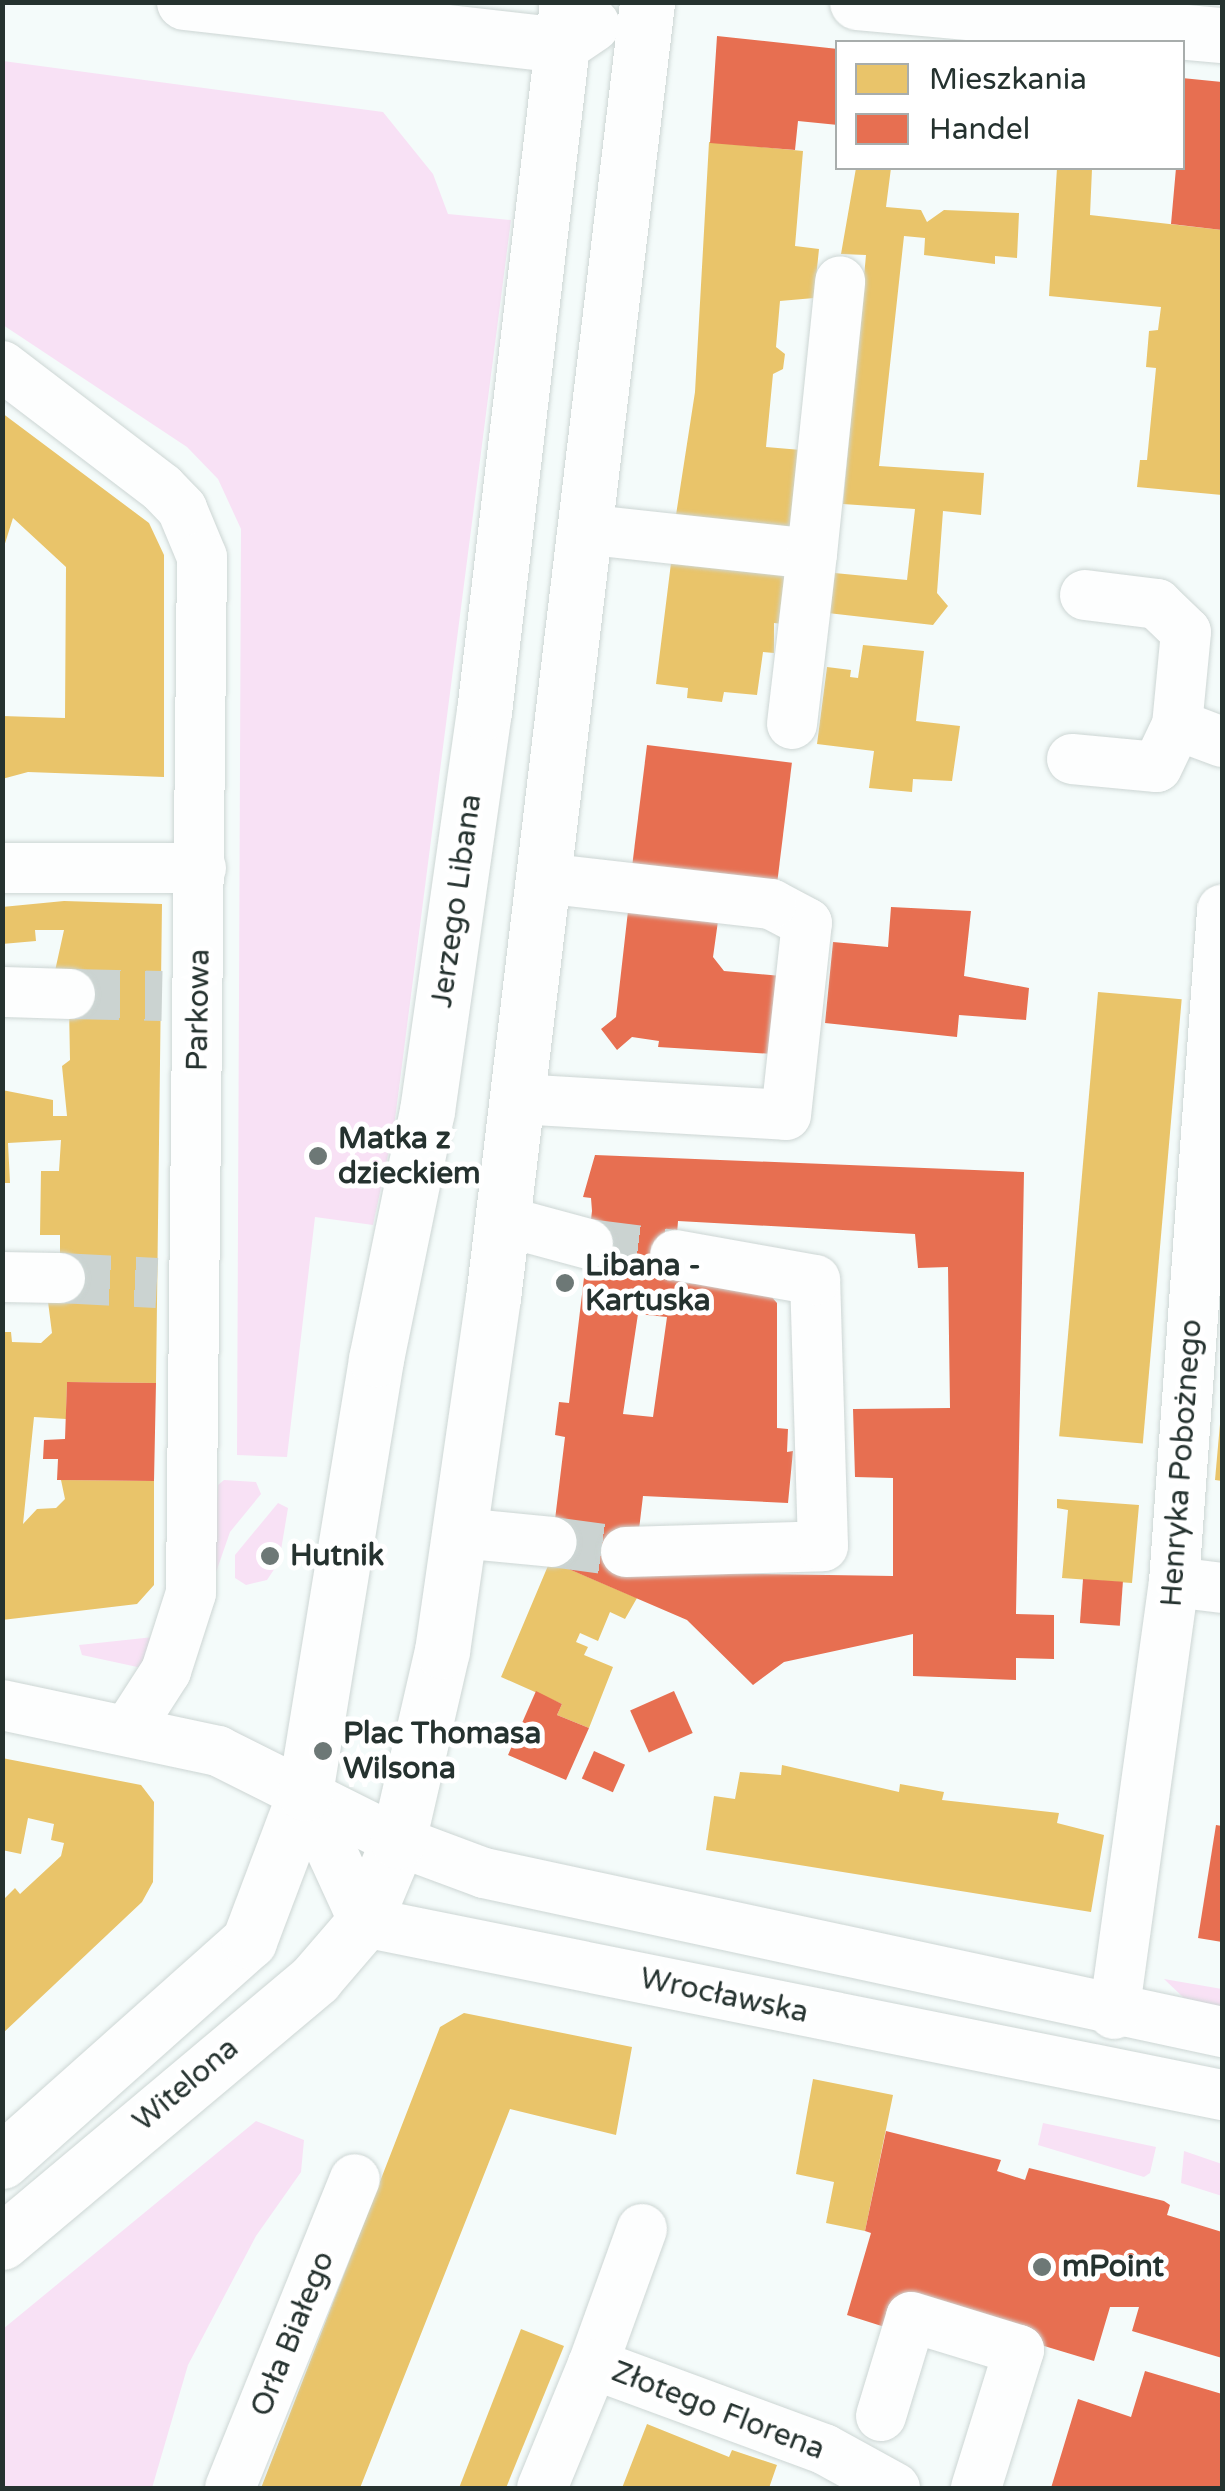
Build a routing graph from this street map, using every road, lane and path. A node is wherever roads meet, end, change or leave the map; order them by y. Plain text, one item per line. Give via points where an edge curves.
1 (184, 2) edge
2 (624, 2) edge
3 (647, 2) edge
4 (857, 2) edge
5 (564, 24) edge
6 (1222, 35) edge
7 (840, 281) dead end
8 (2, 366) edge
9 (582, 529) junction
10 (812, 554) junction
11 (1084, 595) dead end
12 (792, 724) dead end
13 (1200, 733) edge
14 (1072, 758) dead end
15 (2, 868) edge
16 (201, 868) junction
17 (544, 878) junction
18 (1222, 910) edge
19 (2, 992) edge
20 (70, 994) tunnel mouth
21 (518, 1099) junction
22 (503, 1221) junction
23 (588, 1244) tunnel mouth
24 (675, 1255) tunnel mouth
25 (2, 1277) edge
26 (60, 1278) tunnel mouth
27 (460, 1533) junction
28 (552, 1542) tunnel mouth
29 (626, 1552) tunnel mouth
30 (1198, 1585) edge
31 (2, 1705) edge
32 (128, 1730) junction
33 (305, 1793) junction
34 (398, 1841) junction
35 (364, 1922) junction
36 (249, 1941) joint
37 (1114, 2014) junction
38 (1222, 2032) edge
39 (1222, 2095) edge
40 (2, 2161) edge
41 (355, 2179) dead end
42 (642, 2229) dead end
43 (2, 2242) edge
44 (593, 2364) junction
45 (880, 2416) dead end
46 (230, 2488) edge
47 (542, 2488) edge
48 (895, 2488) edge
49 (976, 2488) edge

1 - 5 main road
2 - 5 main road
3 - 9 main road
4 - 6 main road
5 - 33 main road, Jerzego Libana via 484,712 427,1112 376,1358
7 - 10 street
8 - 16 street, Parkowa via 162,488 195,533 204,584
9 - 10 street
9 - 17 main road
10 - 12 street
11 - 13 street via 1156,604 1186,632
13 - 14 street via 1157,767
15 - 16 street
16 - 32 street, Parkowa via 181,996 176,1285 190,1600 166,1672
17 - 21 main road
17 - 21 street via 771,904 806,923 786,1115
18 - 30 street, Henryka Pobożnego
19 - 20 street
21 - 22 main road
22 - 23 street
22 - 27 main road
24 - 29 street via 815,1280 823,1546
25 - 26 street
27 - 28 street
27 - 34 main road via 431,1708
30 - 37 street, Henryka Pobożnego
31 - 32 street
32 - 33 street via 218,1751
33 - 34 street
33 - 35 street
33 - 36 main road, Jerzego Libana
34 - 35 main road, Witelona
34 - 37 street via 484,1873
35 - 39 street, Wrocławska
35 - 43 main road, Witelona via 315,1979
36 - 40 main road, Witelona
37 - 38 street
41 - 46 street, Orła Białego
42 - 44 street, Złotego Florena
44 - 47 street, Złotego Florena
44 - 48 street, Złotego Florena via 824,2449
45 - 49 street via 911,2317 1019,2350

